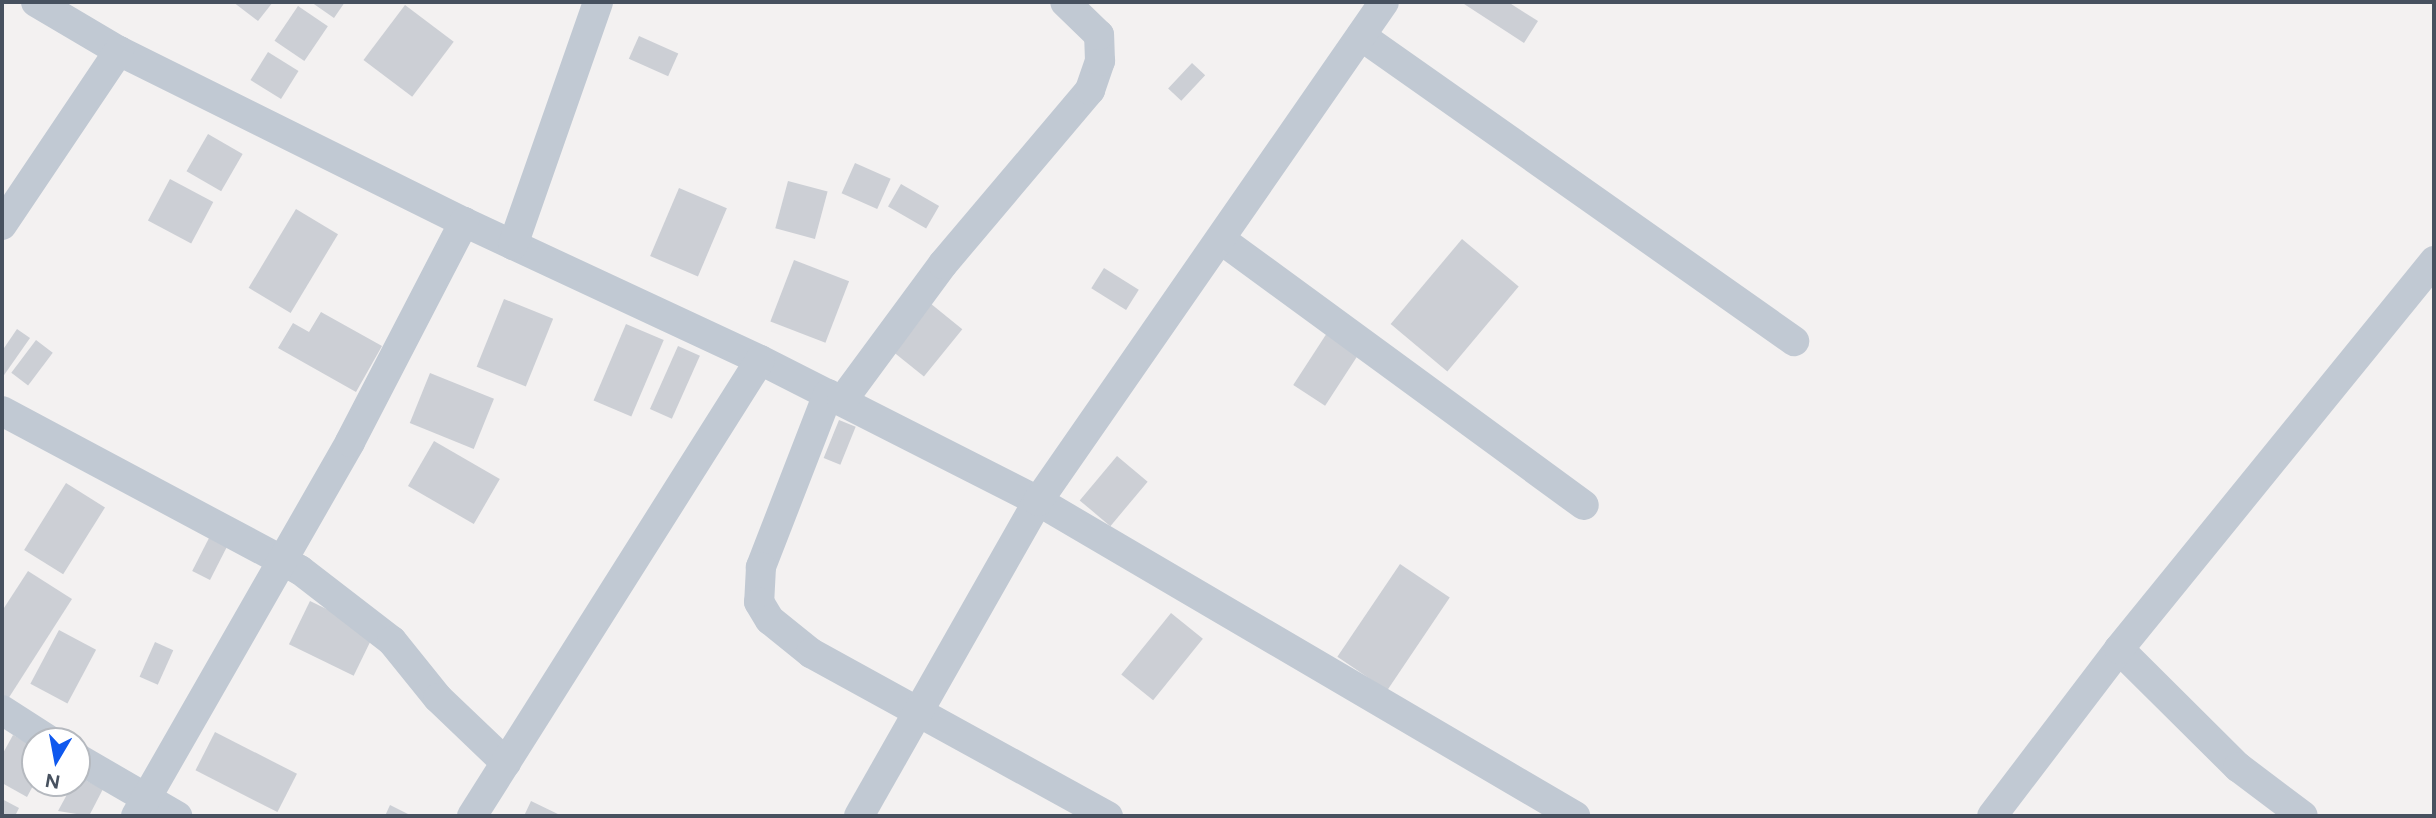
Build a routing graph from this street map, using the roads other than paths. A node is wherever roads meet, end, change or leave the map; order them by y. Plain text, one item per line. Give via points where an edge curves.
1 (36, 2) edge
2 (598, 2) edge
3 (1065, 2) edge
4 (1384, 2) edge
5 (1361, 36) junction
6 (119, 51) junction
7 (464, 222) junction
8 (2, 225) edge
9 (1223, 241) junction
10 (513, 245) junction
11 (2434, 261) edge
12 (1794, 341) dead end
13 (760, 360) junction
14 (835, 398) junction
15 (2, 411) edge
16 (1038, 501) junction
17 (1584, 505) dead end
18 (282, 562) junction
19 (2119, 649) junction
20 (2, 710) edge
21 (921, 714) junction
22 (28, 727) edge
23 (506, 763) junction
24 (91, 769) edge
25 (140, 809) edge
26 (177, 816) edge
27 (472, 816) edge
28 (859, 816) edge
29 (1108, 816) edge
30 (1575, 816) edge
31 (1992, 816) edge
32 (2303, 816) edge

1 - 6 street
2 - 10 street
3 - 14 street via 1098,35 1100,61 1090,90
4 - 5 street
5 - 9 street
5 - 12 street
6 - 7 street
6 - 8 street
7 - 10 street
7 - 18 street
9 - 16 street
9 - 17 street
10 - 13 street
11 - 19 street
13 - 14 street
13 - 23 street
14 - 16 street
14 - 21 street via 761,566 760,602 811,653
15 - 18 street
16 - 21 street
16 - 30 street
18 - 23 street via 392,641 463,725
18 - 25 street
19 - 31 street
19 - 32 street via 2238,767
20 - 22 street
21 - 28 street
21 - 29 street
23 - 27 street
24 - 25 street
25 - 26 street

